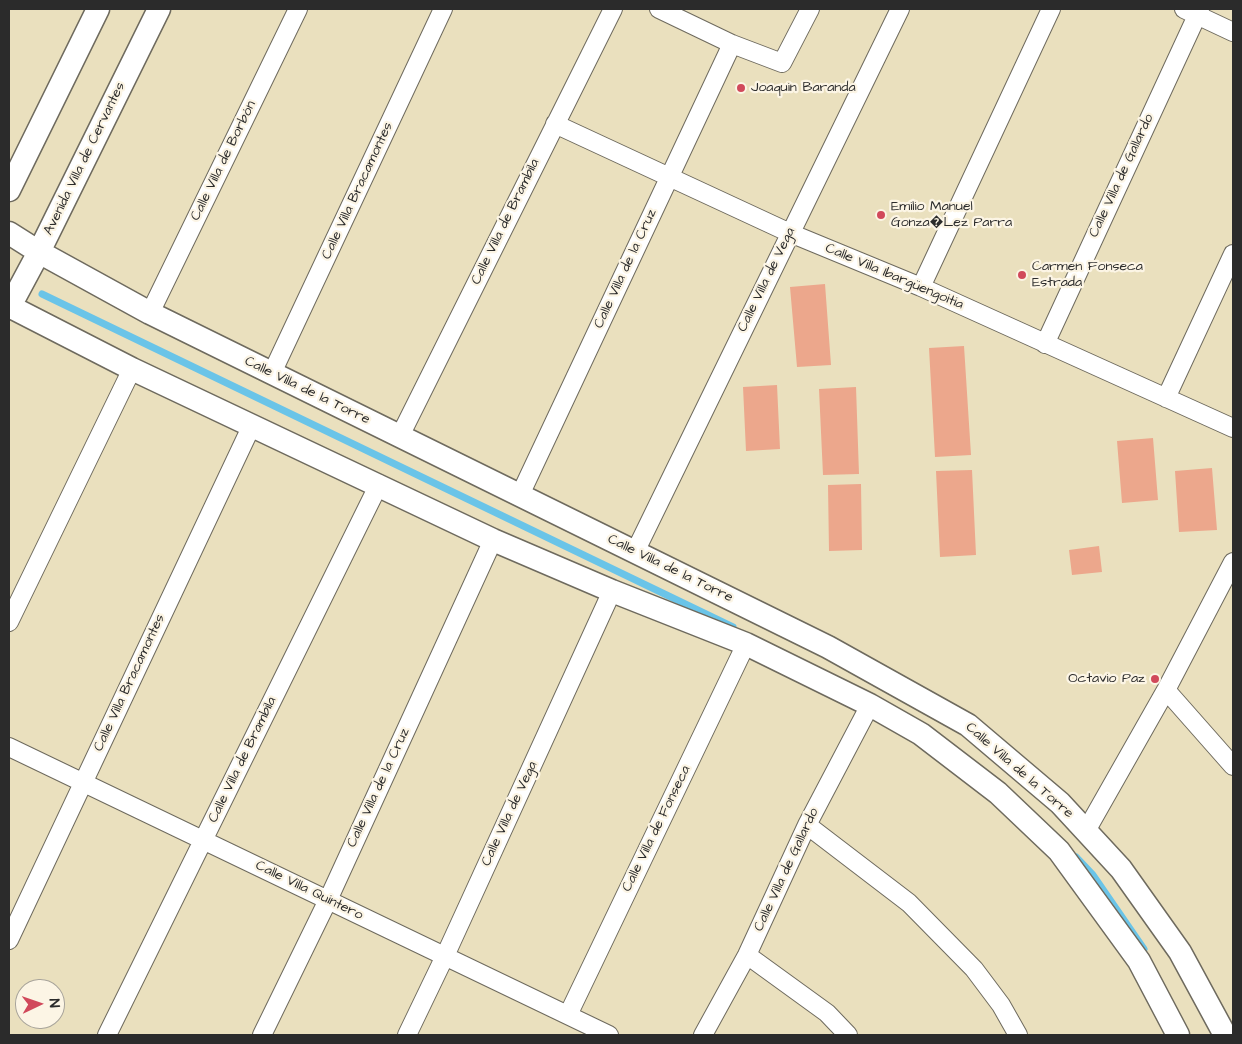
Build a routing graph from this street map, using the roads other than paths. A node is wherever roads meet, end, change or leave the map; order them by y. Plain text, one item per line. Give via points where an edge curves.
1 (98, 9) edge
2 (159, 9) edge
3 (298, 9) edge
4 (444, 9) edge
5 (613, 9) edge
6 (659, 9) edge
7 (810, 9) edge
8 (900, 9) edge
9 (1051, 9) edge
10 (1193, 11) edge
11 (1233, 32) edge
12 (732, 44) junction
13 (555, 124) junction
14 (670, 177) junction
15 (9, 190) edge
16 (9, 233) edge
17 (790, 233) junction
18 (39, 252) junction
19 (1233, 254) edge
20 (921, 287) junction
21 (9, 307) edge
22 (150, 313) junction
23 (1045, 344) junction
24 (132, 369) junction
25 (272, 374) junction
26 (1166, 398) junction
27 (252, 425) junction
28 (1233, 428) edge
29 (400, 436) junction
30 (379, 484) junction
31 (520, 495) junction
32 (493, 540) junction
33 (635, 552) junction
34 (1233, 562) edge
35 (612, 591) junction
36 (9, 622) edge
37 (746, 644) junction
38 (1166, 690) junction
39 (870, 705) junction
40 (9, 747) edge
41 (1233, 766) edge
42 (83, 782) junction
43 (807, 825) junction
44 (1086, 831) junction
45 (203, 840) junction
46 (328, 900) junction
47 (9, 940) edge
48 (747, 955) junction
49 (445, 956) junction
50 (568, 1015) junction
51 (107, 1035) edge
52 (262, 1035) edge
53 (406, 1035) edge
54 (609, 1035) edge
55 (703, 1035) edge
56 (848, 1035) edge
57 (1018, 1035) edge
58 (1178, 1035) edge
59 (1225, 1035) edge

1 - 15 street
2 - 18 street, Avenida Villa de Cervantes
3 - 22 street, Calle Villa de Borbón
4 - 25 street, Calle Villa Bracamontes
5 - 13 street, Calle Villa de Brambila
6 - 12 street
7 - 12 street via 782,63
8 - 17 street, Calle Villa de Vega
9 - 20 street
10 - 11 street
10 - 23 street, Calle Villa de Gallardo
12 - 14 street, Calle Villa de la Cruz
13 - 14 street, Calle Villa Ibargüengoitia
13 - 29 street, Calle Villa de Brambila
14 - 17 street, Calle Villa Ibargüengoitia
14 - 31 street, Calle Villa de la Cruz
16 - 18 street, Calle Villa de la Torre
17 - 20 street, Calle Villa Ibargüengoitia
17 - 33 street, Calle Villa de Vega
18 - 21 street, Avenida Villa de Cervantes
18 - 22 street, Calle Villa de la Torre
19 - 26 street
20 - 23 street, Calle Villa Ibargüengoitia
21 - 24 street
22 - 25 street, Calle Villa de la Torre
23 - 26 street, Calle Villa Ibargüengoitia
24 - 27 street
24 - 36 street
25 - 29 street, Calle Villa de la Torre
26 - 28 street, Calle Villa Ibargüengoitia
27 - 30 street
27 - 42 street, Calle Villa Bracamontes
29 - 31 street, Calle Villa de la Torre
30 - 32 street
30 - 45 street, Calle Villa de Brambila
31 - 33 street, Calle Villa de la Torre
32 - 35 street
32 - 46 street, Calle Villa de la Cruz
33 - 44 street, Calle Villa de la Torre via 828,647 968,725 1060,803
34 - 38 street
35 - 37 street
35 - 49 street, Calle Villa de Vega
37 - 39 street
37 - 50 street, Calle Villa de Fonseca
38 - 41 street
38 - 44 street
39 - 43 street, Calle Villa de Gallardo
39 - 58 street via 921,734 998,793 1059,851 1139,961
40 - 42 street, Calle Villa Quintero
42 - 45 street, Calle Villa Quintero
42 - 47 street, Calle Villa Bracamontes
43 - 48 street, Calle Villa de Gallardo
43 - 57 street via 909,903 974,969
44 - 59 street, Calle Villa de la Torre via 1121,868 1180,952
45 - 46 street, Calle Villa Quintero
45 - 51 street, Calle Villa de Brambila
46 - 49 street, Calle Villa Quintero
46 - 52 street, Calle Villa de la Cruz
48 - 55 street, Calle Villa de Gallardo
48 - 56 street via 827,1013
49 - 50 street, Calle Villa Quintero
49 - 53 street, Calle Villa de Vega
50 - 54 street, Calle Villa Quintero

